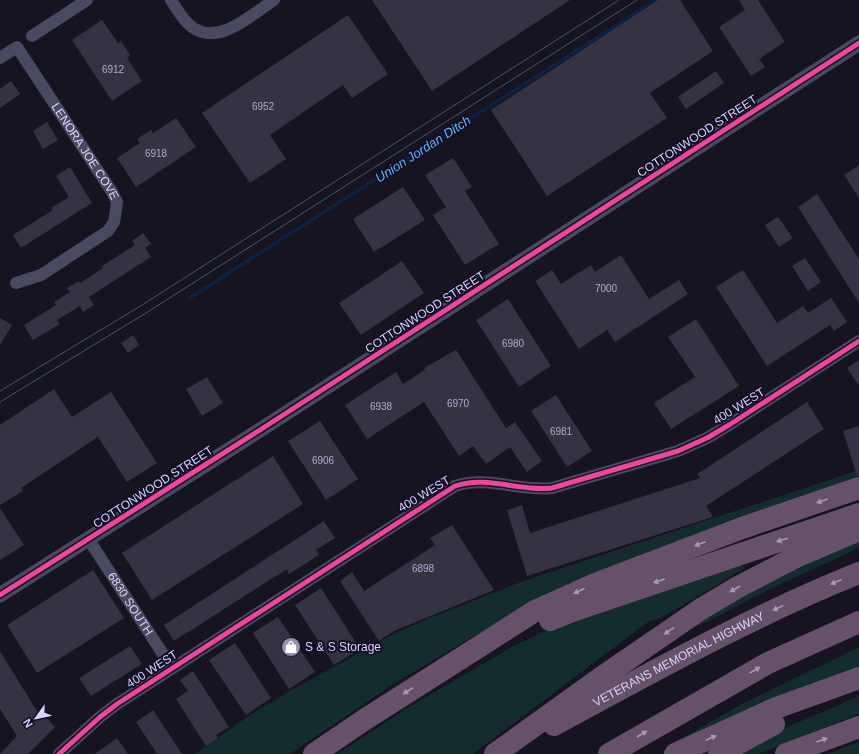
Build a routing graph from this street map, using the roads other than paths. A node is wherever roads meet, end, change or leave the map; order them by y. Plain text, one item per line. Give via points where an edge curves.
1 (87, 0) edge
2 (171, 0) edge
3 (274, 0) edge
4 (32, 36) dead end
5 (859, 43) edge
6 (0, 58) edge
7 (16, 283) dead end
8 (859, 340) edge
9 (859, 488) edge
10 (859, 514) edge
11 (859, 530) edge
12 (89, 540) junction
13 (859, 573) edge
14 (0, 595) edge
15 (859, 622) edge
16 (172, 668) junction
17 (441, 670) junction
18 (859, 678) edge
19 (859, 686) edge
20 (859, 727) edge
21 (59, 754) edge
22 (314, 754) edge
23 (494, 754) edge
24 (503, 754) edge
25 (609, 754) edge
26 (675, 754) edge
27 (719, 754) edge
28 (786, 754) edge

1 - 4 street
2 - 3 street via 191,27 203,33 214,34 226,31
5 - 12 street, COTTONWOOD STREET
6 - 7 street, LENORA JOE COVE via 17,46 116,202 114,222 104,234 41,275
8 - 16 street, 400 WEST via 729,425 678,451 552,488 536,489 477,481 455,486
9 -> 17 highway via 742,528 595,584 534,611
10 -> 17 highway via 572,610
11 -> 23 highway via 796,557 701,609
12 - 14 street, COTTONWOOD STREET
12 - 16 street, 6830 SOUTH
13 -> 24 highway, VETERANS MEMORIAL HIGHWAY via 813,591 697,648
25 -> 15 highway via 768,663
16 - 21 street, 400 WEST via 100,717
17 -> 22 highway
26 -> 18 highway via 776,708
19 - 27 highway via 798,712
28 -> 20 highway

